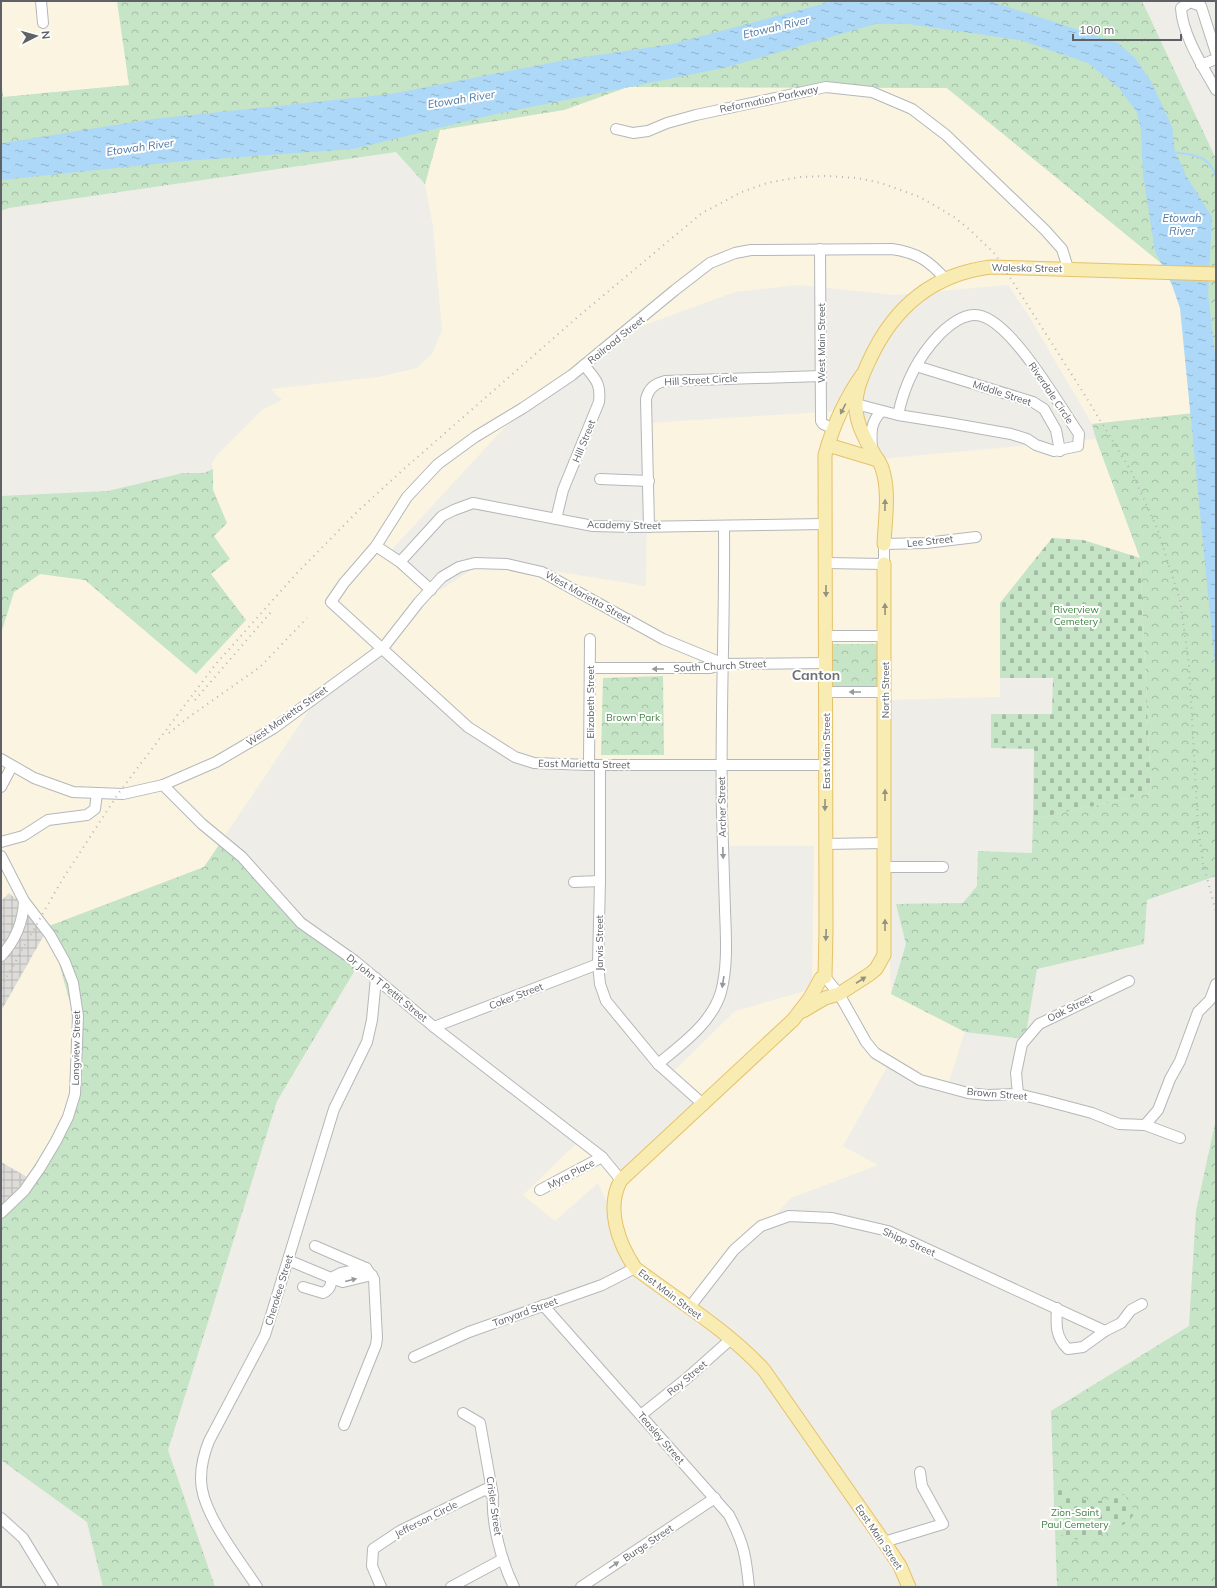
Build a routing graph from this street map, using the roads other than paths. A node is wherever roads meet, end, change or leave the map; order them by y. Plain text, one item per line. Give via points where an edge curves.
1 (41, 1) edge
2 (43, 23) dead end
3 (1216, 53) edge
4 (1216, 59) edge
5 (1201, 65) junction
6 (1216, 90) edge
7 (616, 129) dead end
8 (820, 249) junction
9 (1068, 268) junction
10 (1216, 274) edge
11 (946, 280) junction
12 (584, 366) junction
13 (916, 366) junction
14 (862, 375) junction
15 (821, 376) junction
16 (856, 404) junction
17 (882, 411) junction
18 (898, 415) junction
19 (858, 421) joint
20 (834, 429) junction
21 (828, 446) junction
22 (1060, 451) junction
23 (875, 456) junction
24 (600, 479) dead end
25 (649, 480) junction
26 (556, 519) junction
27 (825, 524) junction
28 (724, 526) junction
29 (649, 527) junction
30 (976, 537) dead end
31 (884, 544) junction
32 (376, 546) junction
33 (400, 562) junction
34 (826, 563) junction
35 (884, 564) junction
36 (431, 590) junction
37 (825, 636) junction
38 (885, 636) junction
39 (590, 639) dead end
40 (383, 648) junction
41 (826, 663) junction
42 (724, 664) junction
43 (590, 668) junction
44 (826, 692) junction
45 (885, 692) junction
46 (1, 759) edge
47 (600, 765) junction
48 (722, 765) junction
49 (826, 765) junction
50 (12, 766) junction
51 (589, 766) junction
52 (163, 785) junction
53 (1, 787) edge
54 (97, 794) junction
55 (1, 842) edge
56 (885, 843) junction
57 (825, 844) junction
58 (1, 856) edge
59 (885, 867) junction
60 (943, 867) dead end
61 (600, 881) junction
62 (574, 882) dead end
63 (24, 901) junction
64 (1, 956) edge
65 (598, 964) junction
66 (824, 977) junction
67 (376, 978) junction
68 (1129, 981) dead end
69 (1216, 984) edge
70 (839, 994) junction
71 (800, 1012) junction
72 (434, 1027) junction
73 (658, 1064) junction
74 (1018, 1094) junction
75 (704, 1105) junction
76 (1145, 1125) junction
77 (1180, 1138) dead end
78 (602, 1157) junction
79 (621, 1180) junction
80 (540, 1190) dead end
81 (1, 1213) edge
82 (315, 1246) dead end
83 (288, 1260) junction
84 (635, 1268) junction
85 (369, 1271) junction
86 (331, 1278) junction
87 (303, 1287) dead end
88 (1142, 1304) dead end
89 (543, 1305) junction
90 (689, 1308) junction
91 (1057, 1308) junction
92 (1105, 1331) junction
93 (731, 1339) junction
94 (414, 1357) dead end
95 (463, 1413) dead end
96 (641, 1415) junction
97 (344, 1426) dead end
98 (920, 1472) dead end
99 (493, 1496) junction
100 (715, 1498) junction
101 (1, 1518) edge
102 (884, 1542) junction
103 (503, 1558) junction
104 (53, 1587) edge
105 (258, 1587) edge
106 (381, 1587) edge
107 (451, 1587) edge
108 (514, 1587) edge
109 (581, 1587) edge
110 (749, 1587) edge
111 (909, 1587) edge

1 - 2 street
3 - 5 street via 1201,6 1190,2 1181,8 1182,18
4 - 5 street
5 - 6 street
7 - 9 street, Reformation Parkway via 633,133 648,131 696,115 826,87 872,92 912,109 946,135 1045,230 1062,249
8 - 11 street, Railroad Street via 905,251 927,261
8 - 12 street, Railroad Street via 751,250 734,253 710,263
8 - 15 street, West Main Street
9 - 10 main road, Waleska Street
9 - 11 main road, Waleska Street via 991,267
11 - 14 main road, Waleska Street via 911,301 893,320
12 - 26 street, Hill Street via 598,383 599,402 563,490
12 - 32 street, Railroad Street via 552,390 475,437 438,464 407,497
13 - 18 street, Riverdale Circle via 902,396
13 - 22 street, Middle Street via 1033,402 1044,408 1056,430
13 - 22 street, Riverdale Circle via 925,350 953,322 975,314 985,317 1000,326 1036,368 1079,434 1078,446
14 - 16 main road, Waleska Street
14 -> 20 main road via 852,389
15 - 20 street, West Main Street via 821,421
15 - 25 street, Hill Street Circle via 656,383 646,399
16 - 17 street
16 - 19 main road, Waleska Street
17 - 18 street
17 - 23 street via 872,425
18 - 22 street via 1011,434 1027,439 1036,446
19 - 23 main road, North Street
20 - 21 main road
21 - 23 main road
21 - 27 main road via 824,470
31 -> 23 main road, North Street via 884,474
24 - 25 street
25 - 29 street, Hill Street Circle
26 - 29 street, Academy Street via 593,526
26 - 33 street, Academy Street via 473,503 465,505 442,516
27 - 28 street, Academy Street
27 - 34 main road, East Main Street
28 - 29 street, Academy Street
28 - 42 street, Archer Street
30 - 31 street, Lee Street via 926,543
31 - 35 street, North Street
32 - 33 street
32 - 40 street, Railroad Street via 331,602
33 - 36 street
34 - 35 street
34 -> 37 main road, East Main Street
38 -> 35 main road, North Street
36 - 40 street, West Marietta Street
36 - 42 street, West Marietta Street via 449,571 475,563 529,568 542,572 663,639
37 - 38 street
37 - 41 main road, East Main Street
38 - 45 main road, North Street
39 - 43 street, Elizabeth Street
40 - 51 street, East Marietta Street via 468,727 511,754 534,763
40 - 52 street, West Marietta Street via 258,738 216,762
41 - 42 street, South Church Street
41 - 44 main road, East Main Street
42 -> 43 street, South Church Street via 710,668
42 - 48 street, Archer Street
43 - 51 street, Elizabeth Street
45 -> 44 street
44 - 49 main road, East Main Street
56 -> 45 main road, North Street
46 - 50 street, West Marietta Street
47 - 48 street, East Marietta Street
47 - 51 street, East Marietta Street
47 - 61 street, Jarvis Street
48 - 49 street, East Marietta Street
48 -> 73 street, Archer Street via 726,930 721,992 708,1018
49 -> 57 main road, East Main Street
50 - 53 street
50 - 54 street, West Marietta Street via 34,778 73,792
52 - 54 street, West Marietta Street via 123,794
52 - 67 street, Dr John T Pettit Street via 242,857 301,923
54 - 55 street via 95,809 87,815 48,820 23,836
56 - 57 street
56 - 59 main road, North Street
57 -> 66 main road, East Main Street
58 - 63 street, Longview Street
59 - 60 street
70 -> 59 main road, North Street via 870,974 880,963 885,949
61 - 62 street
61 - 65 street, Jarvis Street
63 - 64 street via 16,937
63 - 81 street, Longview Street via 54,942 73,983 78,1016 75,1086 68,1117 56,1142 24,1191
65 - 72 street, Coker Street
65 - 73 street, Jarvis Street via 600,984 606,1001
66 - 70 street
66 - 71 main road
67 - 72 street, Dr John T Pettit Street
67 - 83 street, Cherokee Street via 368,1042 334,1109
68 - 74 street, Oak Street via 1039,1024 1022,1044 1016,1073
69 - 76 street via 1210,1000 1198,1012 1158,1110
70 - 71 main road via 825,998
70 - 74 street, Brown Street via 875,1053 902,1070 920,1080 968,1093
71 - 75 main road
72 - 78 street, Dr John T Pettit Street
73 - 75 street, Jarvis Street
74 - 76 street, Brown Street via 1074,1107 1118,1124
75 - 79 main road
76 - 77 street, Brown Street
78 - 79 street, Dr John T Pettit Street
78 - 80 street, Myra Place
79 - 84 main road, East Main Street via 615,1198 617,1231
82 - 85 street
83 - 86 street
83 - 105 street, Cherokee Street via 265,1335 202,1458 202,1489 210,1511
84 - 89 street, Tanyard Street via 602,1285
84 - 90 main road, East Main Street
85 - 86 street via 341,1273
85 - 97 street via 374,1279 376,1345
86 - 87 street via 328,1290 323,1293
88 - 92 street via 1131,1310 1121,1323
89 - 94 street, Tanyard Street via 469,1332
89 - 96 street, Teasley Street
90 - 91 street, Shipp Street via 734,1250 761,1226 789,1216 832,1218 888,1231
90 - 93 main road, East Main Street
91 - 92 street, Shipp Street
91 - 92 street via 1056,1320 1060,1342 1068,1349 1082,1347
93 - 96 street, Roy Street
93 - 102 main road, East Main Street via 764,1370
95 - 99 street, Crisler Street via 480,1423
96 - 100 street, Teasley Street
98 - 102 street via 922,1486 943,1524
99 - 103 street, Crisler Street via 492,1506
99 - 106 street, Jefferson Circle via 486,1489 400,1531 373,1549 372,1566
109 -> 100 street, Burge Street
100 - 110 street, Teasley Street via 729,1515 740,1536 745,1552
101 - 104 street via 23,1538
102 - 111 main road, East Main Street via 900,1566
103 - 107 street
103 - 108 street, Crisler Street

